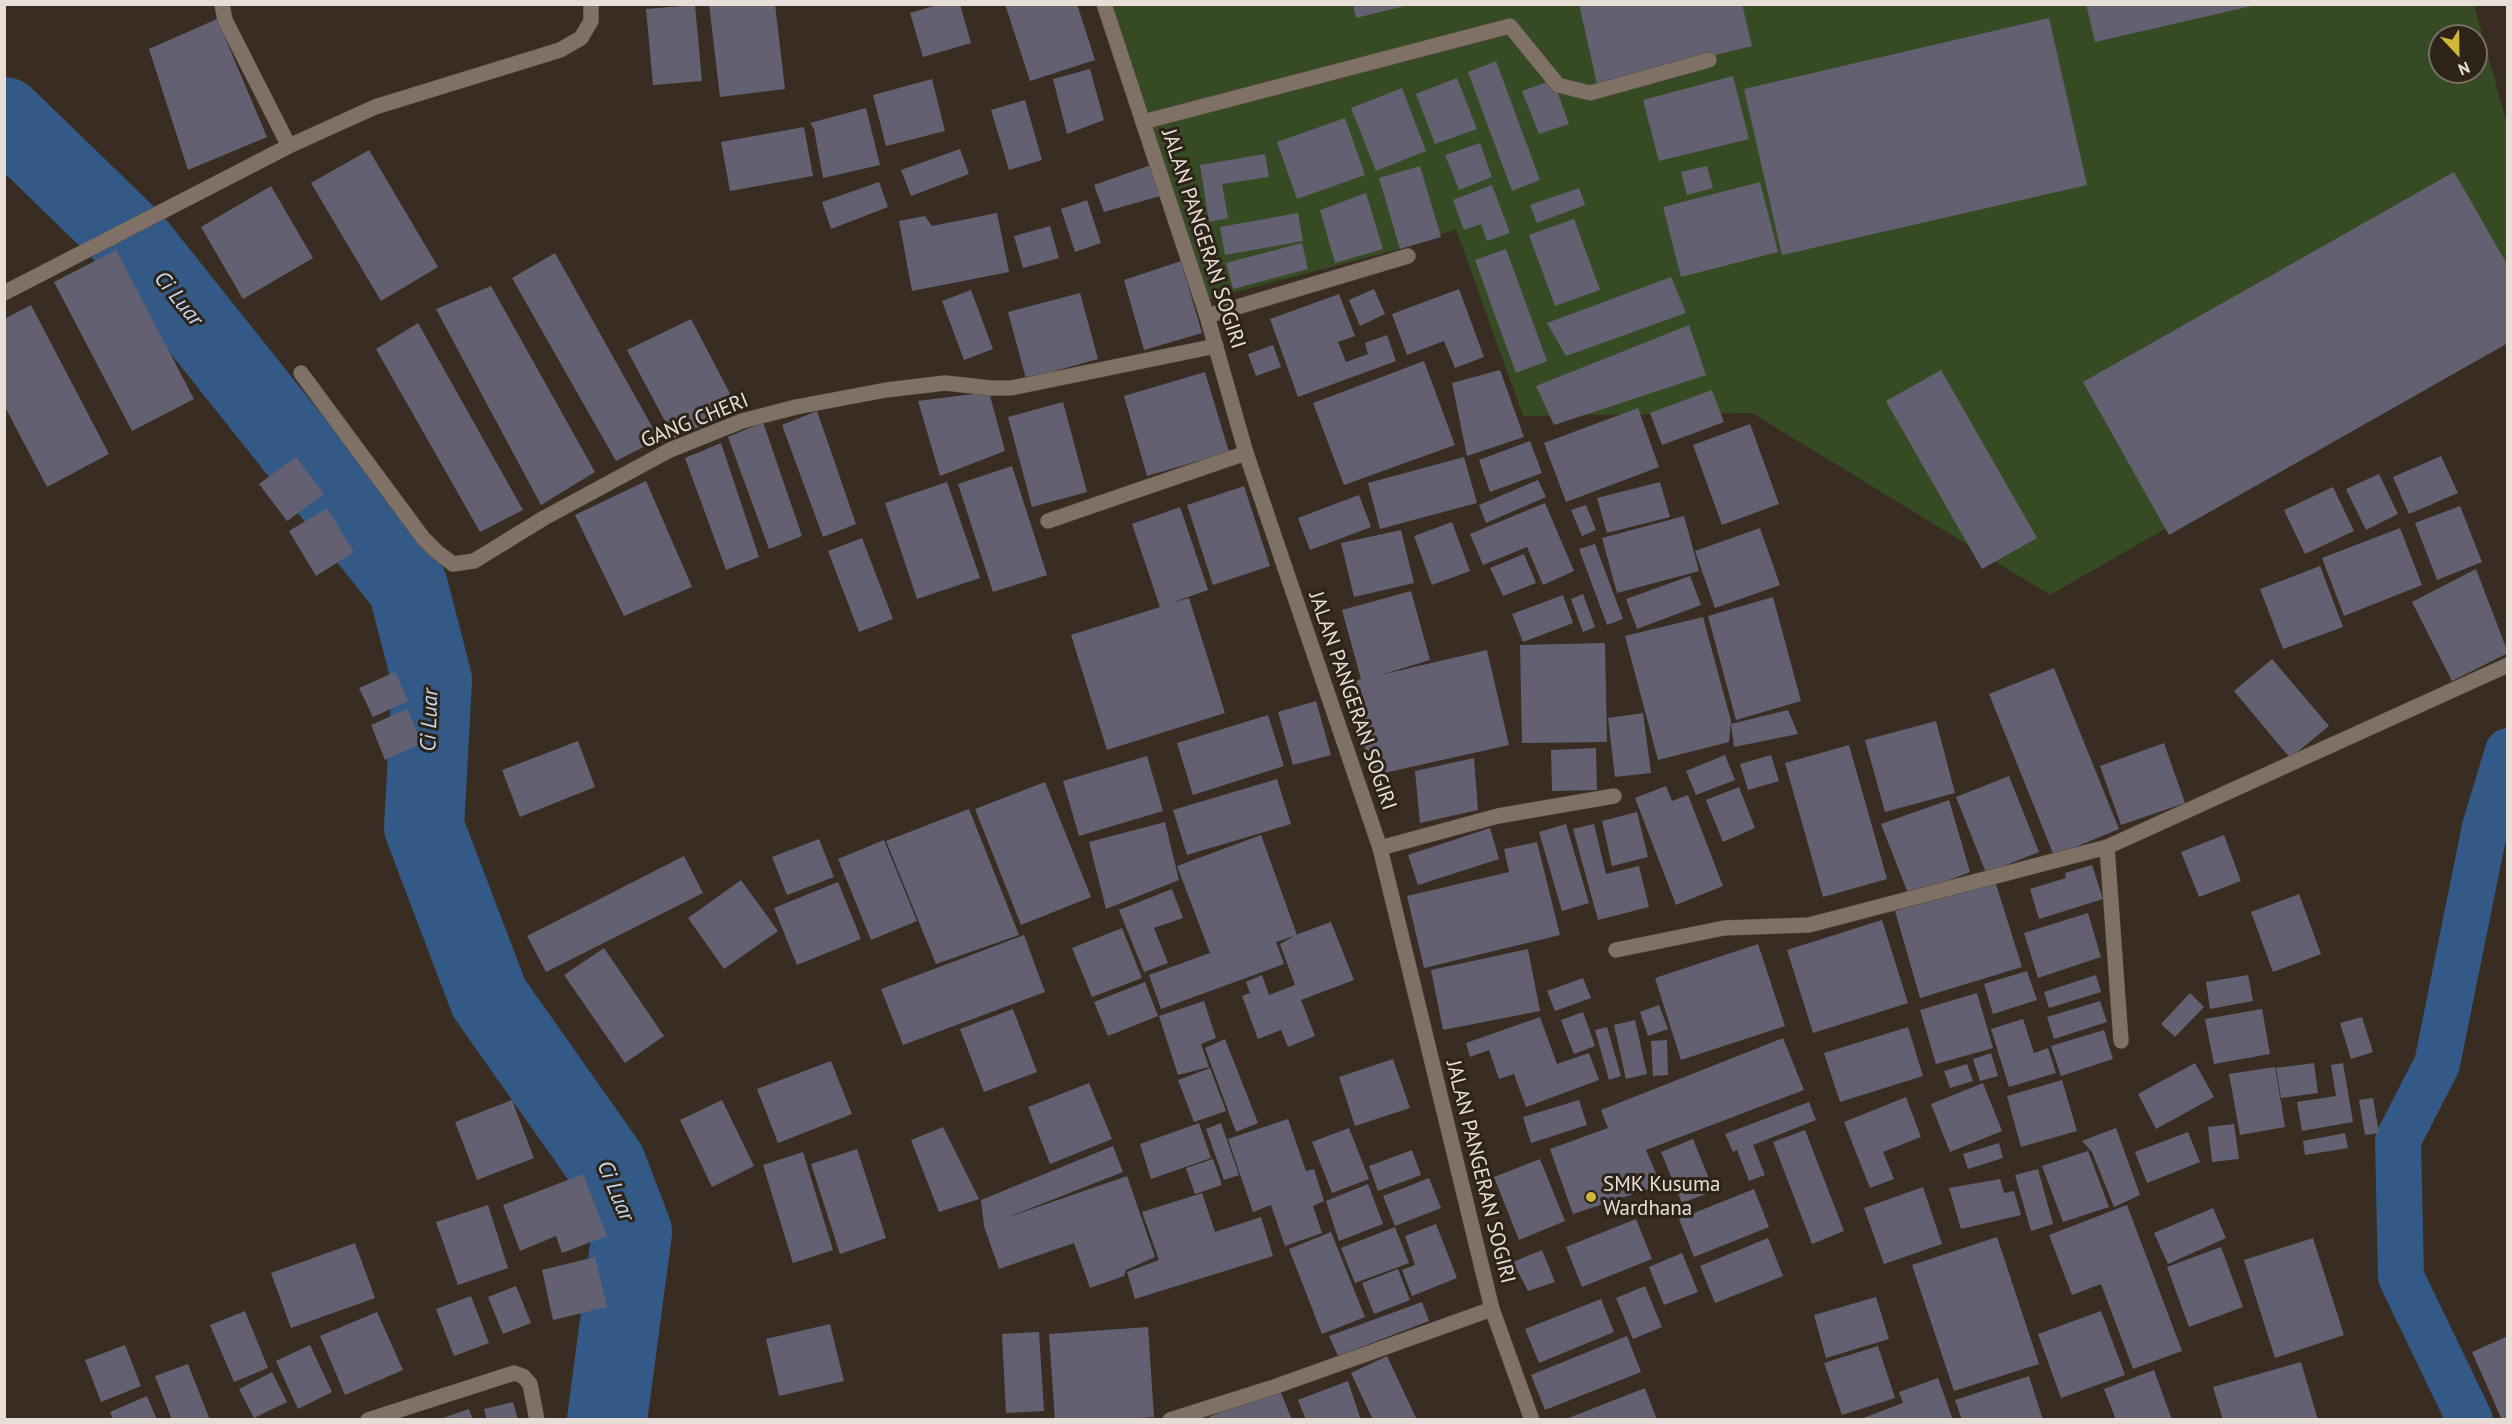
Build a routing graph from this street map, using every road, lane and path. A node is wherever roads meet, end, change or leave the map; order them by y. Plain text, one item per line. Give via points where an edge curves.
1 (222, 4) edge
2 (591, 4) edge
3 (1104, 4) edge
4 (1709, 60) dead end
5 (1143, 122) junction
6 (289, 146) junction
7 (1408, 256) dead end
8 (4, 293) edge
9 (1207, 316) junction
10 (1216, 346) junction
11 (301, 373) dead end
12 (1246, 453) junction
13 (1048, 521) dead end
14 (2505, 667) edge
15 (1614, 796) dead end
16 (2107, 847) junction
17 (1380, 848) junction
18 (1616, 950) dead end
19 (2121, 1041) dead end
20 (1492, 1309) junction
21 (368, 1419) edge
22 (537, 1419) edge
23 (1170, 1419) edge
24 (1533, 1419) edge

1 - 6 street via 225,20
2 - 6 street via 591,21 581,38 560,50 375,107
3 - 5 street, JALAN PANGERAN SOGIRI
4 - 5 street via 1590,93 1558,85 1510,26
5 - 9 street, JALAN PANGERAN SOGIRI
6 - 8 street
7 - 9 street
9 - 10 street, JALAN PANGERAN SOGIRI
10 - 11 street, GANG CHERI via 1011,388 945,383 909,387 742,421 670,450 474,561 453,564 423,538
10 - 12 street, JALAN PANGERAN SOGIRI
12 - 13 street
12 - 17 street, JALAN PANGERAN SOGIRI
14 - 16 street
15 - 17 street via 1498,816
16 - 18 street via 1809,925 1724,928
16 - 19 street
17 - 20 street, JALAN PANGERAN SOGIRI
20 - 23 street via 1271,1388
20 - 24 street, JALAN PANGERAN SOGIRI
21 - 22 street via 514,1372 530,1384

